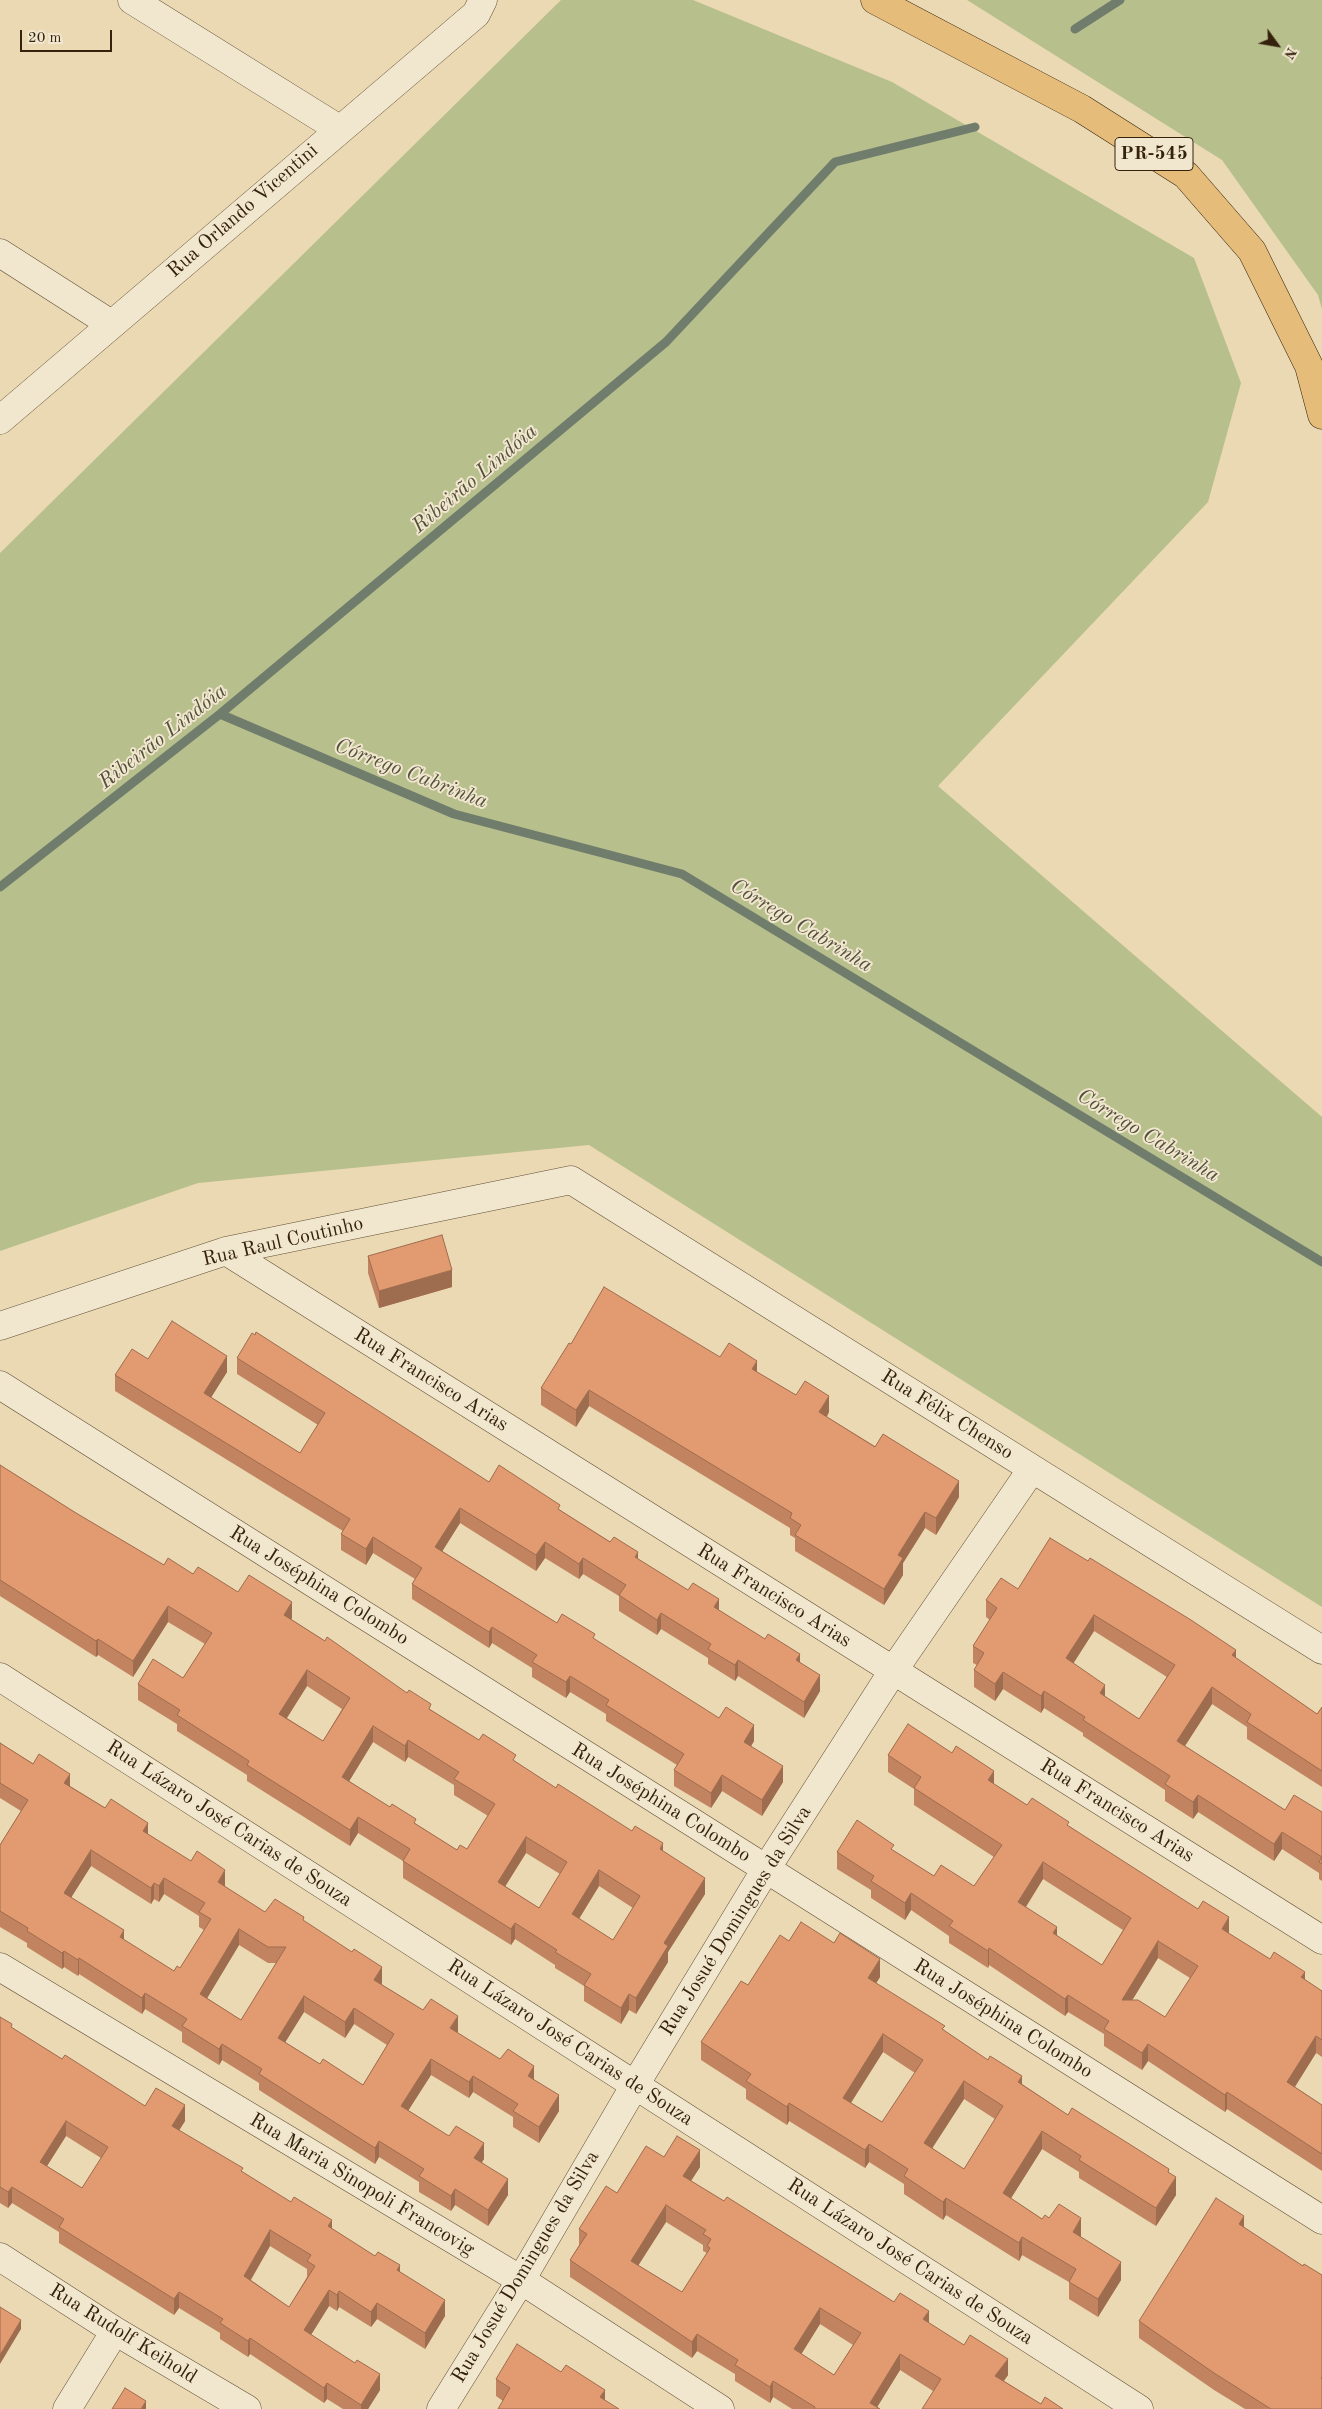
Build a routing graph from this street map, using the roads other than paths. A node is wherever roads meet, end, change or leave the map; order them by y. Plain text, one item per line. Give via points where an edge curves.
1 (132, 0) edge
2 (483, 0) edge
3 (875, 0) edge
4 (905, 0) edge
5 (965, 48) junction
6 (338, 129) junction
7 (0, 253) edge
8 (111, 324) junction
9 (1322, 415) edge
10 (0, 420) edge
11 (571, 1180) joint
12 (226, 1251) junction
13 (0, 1326) edge
14 (0, 1385) edge
15 (1032, 1469) junction
16 (1322, 1650) edge
17 (893, 1671) junction
18 (0, 1677) edge
19 (766, 1869) junction
20 (1322, 1940) edge
21 (0, 1967) edge
22 (635, 2085) junction
23 (1322, 2220) edge
24 (0, 2257) edge
25 (522, 2280) junction
26 (115, 2331) junction
27 (67, 2409) edge
28 (247, 2409) edge
29 (441, 2409) edge
30 (720, 2409) edge
31 (1139, 2409) edge

1 - 6 street
2 - 6 street, Rua Orlando Vicentini via 476,14
3 - 5 highway, PR-545
4 - 5 highway
5 - 9 highway, PR-545 via 1082,109 1186,175 1252,251 1309,366
6 - 8 street, Rua Orlando Vicentini
7 - 8 street
8 - 10 street, Rua Orlando Vicentini
11 - 12 street, Rua Raul Coutinho
11 - 15 street, Rua Félix Chenso
12 - 13 street, Rua Raul Coutinho
12 - 17 street, Rua Francisco Arias
14 - 19 street, Rua Joséphina Colombo
15 - 16 street, Rua Félix Chenso
15 - 17 street, Rua Josué Domingues da Silva
17 - 19 street, Rua Josué Domingues da Silva
17 - 20 street, Rua Francisco Arias
18 - 22 street, Rua Lázaro José Carias de Souza
19 - 22 street, Rua Josué Domingues da Silva
19 - 23 street, Rua Joséphina Colombo
21 - 25 street, Rua Maria Sinopoli Francovig
22 - 25 street, Rua Josué Domingues da Silva
22 - 31 street, Rua Lázaro José Carias de Souza
24 - 26 street, Rua Rudolf Keihold
25 - 29 street, Rua Josué Domingues da Silva
25 - 30 street, Rua Maria Sinopoli Francovig
26 - 27 street
26 - 28 street, Rua Rudolf Keihold

